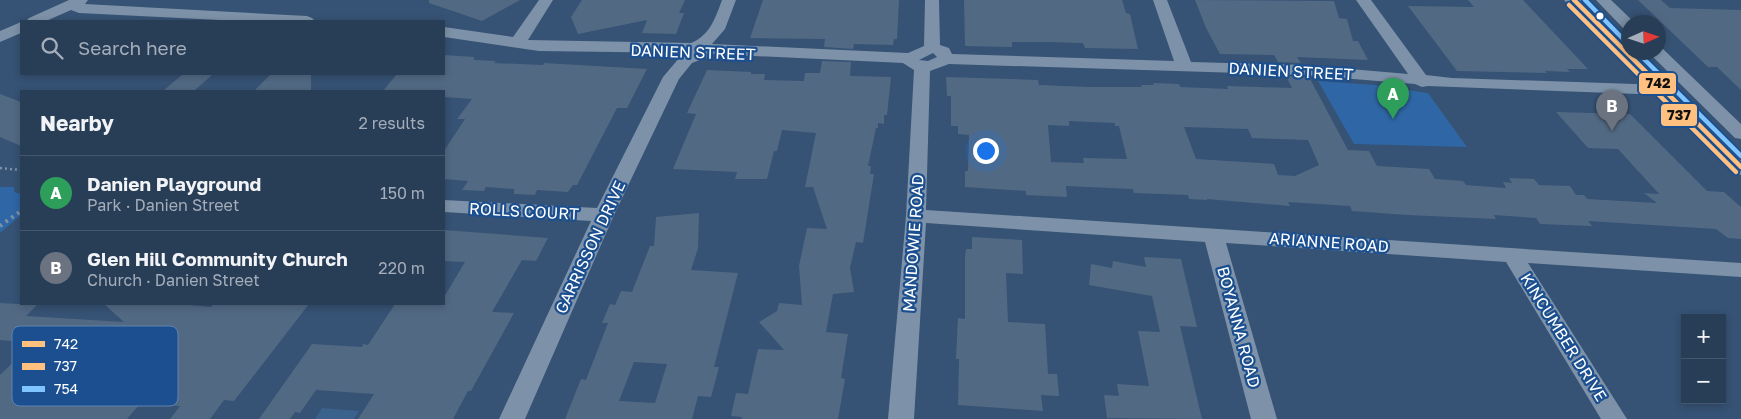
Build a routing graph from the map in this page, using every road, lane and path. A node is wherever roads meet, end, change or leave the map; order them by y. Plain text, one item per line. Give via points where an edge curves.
1 (546, 0) edge
2 (729, 0) edge
3 (932, 0) edge
4 (1160, 0) edge
5 (1363, 0) edge
6 (1574, 0) edge
7 (1603, 0) edge
8 (77, 2) edge
9 (1621, 18) edge
10 (36, 20) edge
11 (292, 20) edge
12 (720, 26) junction
13 (20, 27) edge
14 (445, 32) edge
15 (0, 37) edge
16 (517, 44) junction
17 (609, 48) junction
18 (932, 48) junction
19 (729, 49) junction
20 (698, 50) junction
21 (661, 52) junction
22 (776, 53) junction
23 (946, 59) junction
24 (1665, 60) edge
25 (916, 62) junction
26 (1184, 66) junction
27 (671, 76) junction
28 (1422, 82) junction
29 (1665, 90) junction
30 (1741, 134) edge
31 (0, 168) edge
32 (1741, 168) edge
33 (20, 170) edge
34 (445, 206) edge
35 (20, 212) edge
36 (604, 215) junction
37 (916, 216) junction
38 (0, 226) edge
39 (1213, 234) junction
40 (1513, 256) junction
41 (1741, 270) edge
42 (512, 419) edge
43 (900, 419) edge
44 (1264, 419) edge
45 (1614, 419) edge

1 - 16 street
2 - 12 street
3 - 18 street
4 - 26 street
5 - 28 street
6 - 29 main road
7 - 9 street
8 - 10 street
8 - 11 street via 79,8
12 - 19 street via 720,41
12 - 20 street, GARRISSON DRIVE
13 - 15 street
14 - 16 street, DANIEN STREET
16 - 17 street, DANIEN STREET
17 - 20 street, DANIEN STREET
17 - 21 street, DANIEN STREET
18 - 23 street via 943,52
18 - 25 street
19 - 20 street, DANIEN STREET
19 - 22 street, DANIEN STREET
20 - 21 street, DANIEN STREET
20 - 22 street, DANIEN STREET
20 - 27 street, GARRISSON DRIVE
21 - 27 street via 672,61
22 - 25 street, DANIEN STREET
23 - 25 street via 937,64
23 - 26 street, DANIEN STREET
24 - 30 street
25 - 37 street, MANDOWIE ROAD
26 - 28 street, DANIEN STREET via 1361,74
27 - 36 street, GARRISSON DRIVE
28 - 29 street, DANIEN STREET
29 - 32 main road
31 - 33 path
34 - 36 street, ROLLS COURT
35 - 38 path
36 - 42 street, GARRISSON DRIVE
37 - 39 street, ARIANNE ROAD
37 - 43 street, MANDOWIE ROAD
39 - 40 street, ARIANNE ROAD
39 - 44 street, BOYANNA ROAD
40 - 41 street, ARIANNE ROAD
40 - 45 street, KINCUMBER DRIVE

